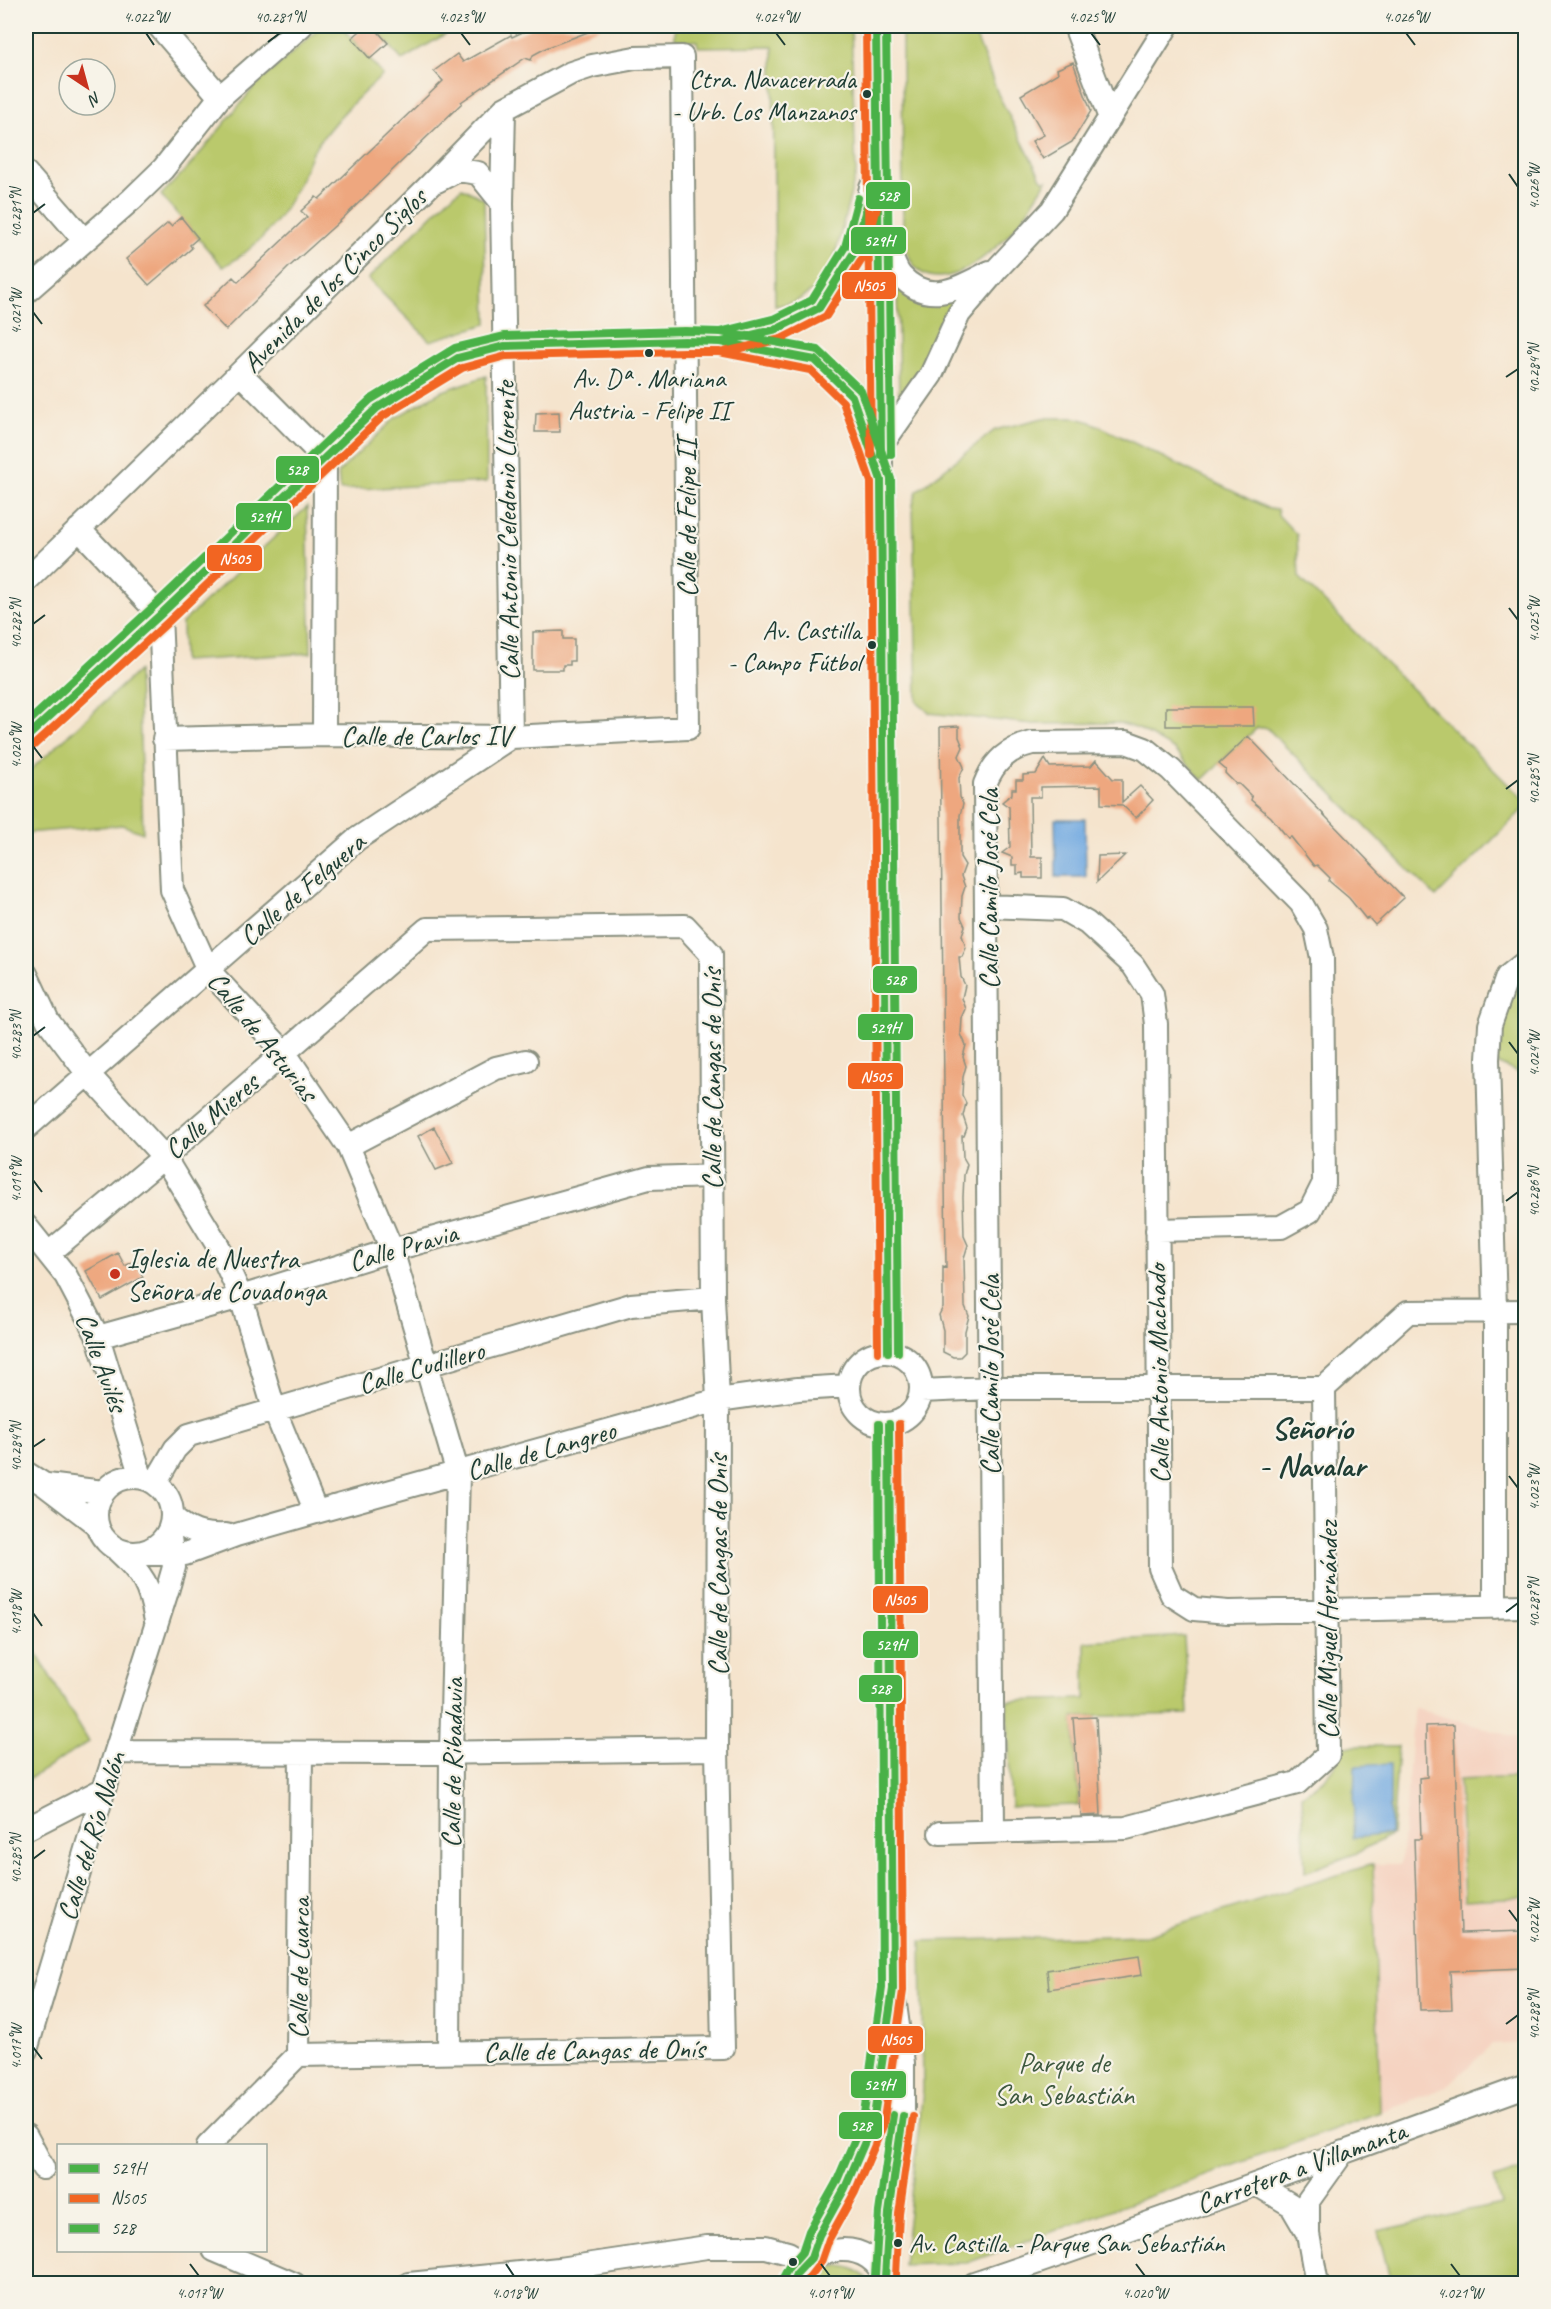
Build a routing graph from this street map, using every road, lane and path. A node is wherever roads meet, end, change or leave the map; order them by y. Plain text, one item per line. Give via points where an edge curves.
1 (159, 26) edge
2 (301, 26) edge
3 (876, 26) edge
4 (1075, 26) edge
5 (1167, 26) edge
6 (682, 57) joint
7 (220, 97) junction
8 (504, 109) junction
9 (1110, 118) junction
10 (877, 166) junction
11 (26, 173) edge
12 (430, 185) junction
13 (502, 203) junction
14 (880, 223) junction
15 (84, 240) junction
16 (997, 269) junction
17 (26, 292) edge
18 (685, 341) junction
19 (720, 342) junction
20 (505, 346) junction
21 (240, 373) junction
22 (881, 446) junction
23 (325, 459) junction
24 (881, 480) junction
25 (79, 529) junction
26 (26, 581) edge
27 (160, 615) junction
28 (688, 728) joint
29 (324, 735) junction
30 (511, 737) junction
31 (26, 738) edge
32 (164, 739) junction
33 (987, 906) junction
34 (427, 929) joint
35 (1526, 962) edge
36 (208, 970) junction
37 (26, 974) edge
38 (284, 1052) junction
39 (526, 1060) dead end
40 (88, 1074) junction
41 (26, 1128) edge
42 (348, 1146) junction
43 (164, 1157) junction
44 (711, 1176) junction
45 (26, 1226) edge
46 (1157, 1230) junction
47 (392, 1250) junction
48 (49, 1253) junction
49 (241, 1297) junction
50 (713, 1298) junction
51 (1494, 1310) junction
52 (1526, 1311) edge
53 (98, 1336) junction
54 (888, 1352) junction
55 (427, 1366) junction
56 (849, 1386) junction
57 (989, 1388) junction
58 (1157, 1388) junction
59 (1324, 1388) junction
60 (921, 1391) junction
61 (718, 1400) junction
62 (274, 1409) junction
63 (889, 1424) junction
64 (26, 1457) edge
65 (26, 1473) edge
66 (458, 1474) junction
67 (148, 1480) junction
68 (45, 1485) junction
69 (103, 1492) junction
70 (316, 1512) junction
71 (171, 1523) junction
72 (96, 1524) junction
73 (236, 1535) junction
74 (206, 1546) junction
75 (126, 1552) junction
76 (172, 1554) junction
77 (168, 1588) junction
78 (1526, 1606) edge
79 (1494, 1607) junction
80 (1328, 1610) junction
81 (156, 1623) junction
82 (717, 1749) junction
83 (117, 1752) junction
84 (301, 1753) junction
85 (452, 1753) junction
86 (104, 1789) junction
87 (26, 1829) edge
88 (993, 1831) junction
89 (940, 1833) dead end
90 (893, 1989) junction
91 (26, 2045) edge
92 (449, 2052) junction
93 (298, 2055) junction
94 (1526, 2086) edge
95 (26, 2136) edge
96 (209, 2144) edge
97 (1344, 2151) junction
98 (42, 2170) edge
99 (1258, 2185) junction
100 (1308, 2234) junction
101 (218, 2252) edge
102 (808, 2261) junction
103 (886, 2280) edge
104 (294, 2283) edge
105 (409, 2283) edge
106 (792, 2283) edge
107 (974, 2283) edge
108 (1317, 2283) edge

1 - 7 street
2 - 7 street
3 - 10 street
4 - 9 street
5 - 9 street
6 - 8 street, Avenida de los Cinco Siglos via 635,58 592,66
6 - 18 street, Calle de Felipe II
7 - 15 street via 163,169
8 - 12 street, Avenida de los Cinco Siglos
8 - 13 street, Calle Antonio Celedonio Llorente
9 - 16 street via 1052,210
10 - 14 street
10 - 19 street via 855,251 819,308 777,329
11 - 15 street
12 - 13 street via 458,170 478,174
12 - 21 street, Avenida de los Cinco Siglos
13 - 20 street, Calle Antonio Celedonio Llorente
14 - 16 street via 900,275 922,291 951,291
14 - 22 street
15 - 17 street
16 - 22 street via 959,314 931,375
18 - 19 street
18 - 20 street
18 - 28 street, Calle de Felipe II
19 - 24 street via 815,360 852,396
20 - 23 street via 458,358 377,408
20 - 30 street, Calle Antonio Celedonio Llorente
21 - 23 street
21 - 25 street, Avenida de los Cinco Siglos
22 - 24 street
23 - 27 street
23 - 29 street
24 - 54 street
25 - 26 street, Avenida de los Cinco Siglos
25 - 27 street
27 - 31 street
27 - 32 street, Calle de Asturias
28 - 30 street, Calle de Carlos IV
29 - 30 street, Calle de Carlos IV
29 - 32 street, Calle de Carlos IV
30 - 36 street, Calle de Felguera via 357,839
32 - 36 street, Calle de Asturias via 172,890
33 - 46 street, Calle Antonio Machado via 1063,909 1087,923 1133,965 1152,994 1156,1024
33 - 46 street, Calle Camilo José Cela via 985,784 997,762 1010,750 1032,742 1126,742 1144,748 1171,770 1301,903 1316,930 1324,1005 1324,1183 1310,1211 1281,1227
33 - 57 street, Calle Camilo José Cela
34 - 38 street, Calle Mieres
34 - 44 street, Calle de Cangas de Onís via 685,926 711,954
35 - 51 street via 1507,977 1490,1025
36 - 38 street, Calle de Asturias
36 - 40 street, Calle de Felguera
37 - 40 street via 48,1021
38 - 42 street, Calle de Asturias
38 - 43 street, Calle Mieres
39 - 42 street via 496,1068
40 - 41 street, Calle de Felguera
40 - 43 street
42 - 47 street, Calle de Asturias
43 - 48 street, Calle Mieres
43 - 49 street via 218,1246
44 - 47 street, Calle Pravia via 649,1178
44 - 50 street, Calle de Cangas de Onís
45 - 48 street, Calle Avilés
46 - 58 street, Calle Antonio Machado
47 - 49 street, Calle Pravia
47 - 55 street, Calle de Asturias
48 - 53 street, Calle Avilés
49 - 53 street, Calle Pravia
49 - 62 street
50 - 55 street, Calle Cudillero via 631,1305
50 - 61 street, Calle de Cangas de Onís
51 - 52 street
51 - 59 street via 1408,1312
51 - 79 street
53 - 67 street, Calle Avilés
54 - 56 street via 861,1361 852,1372
54 - 60 street via 909,1360 920,1379
55 - 62 street, Calle Cudillero
55 - 66 street, Calle de Asturias
56 - 61 street, Calle de Langreo
56 - 63 street via 856,1410 876,1423
57 - 58 street
57 - 60 street
57 - 88 street, Calle Camilo José Cela
58 - 59 street
58 - 80 street, Calle Antonio Machado via 1160,1569 1172,1595 1194,1609
59 - 80 street, Calle Miguel Hernández
60 - 63 street via 911,1413
61 - 66 street, Calle de Langreo
61 - 82 street, Calle de Cangas de Onís
62 - 67 street, Calle Cudillero via 189,1435
62 - 70 street
63 - 90 street
64 - 68 street
65 - 68 street
66 - 70 street, Calle de Langreo
66 - 85 street, Calle de Ribadavia
67 - 69 street via 120,1479
67 - 71 street via 164,1492 170,1503
68 - 69 street
68 - 72 street
69 - 72 street via 95,1513
70 - 73 street, Calle de Langreo
71 - 73 street via 212,1535
71 - 75 street via 156,1547
71 - 76 street, Calle del Río Nalón
72 - 75 street via 100,1535
73 - 74 street, Calle del Río Nalón
74 - 76 street, Calle del Río Nalón
74 - 77 street, Calle del Río Nalón via 185,1561
75 - 76 street, Calle del Río Nalón
75 - 81 street, Calle del Río Nalón via 148,1587
76 - 77 street, Calle del Río Nalón via 174,1567
77 - 81 street, Calle del Río Nalón
78 - 79 street, Calle Antonio Machado
79 - 80 street, Calle Antonio Machado
80 - 88 street, Calle Miguel Hernández via 1328,1755 1297,1784 1126,1828
81 - 83 street, Calle del Río Nalón
82 - 85 street
82 - 92 street, Calle de Cangas de Onís via 723,2048
83 - 84 street
83 - 86 street, Calle del Río Nalón
84 - 85 street
84 - 93 street, Calle de Luarca
85 - 92 street, Calle de Ribadavia
86 - 87 street
86 - 91 street, Calle del Río Nalón
88 - 89 street, Calle Miguel Hernández
90 - 102 street via 873,2123
90 - 103 street via 903,2063 903,2117 889,2213
92 - 93 street, Calle de Cangas de Onís
93 - 96 street, Calle de Luarca
94 - 97 street, Carretera a Villamanta
95 - 98 street
97 - 99 street, Carretera a Villamanta
97 - 100 street via 1308,2201
99 - 100 street via 1291,2205
99 - 107 street, Carretera a Villamanta
100 - 108 street
101 - 104 street
102 - 103 street via 827,2251 844,2250 875,2263
102 - 105 street via 766,2247 707,2247 559,2269
102 - 106 street

